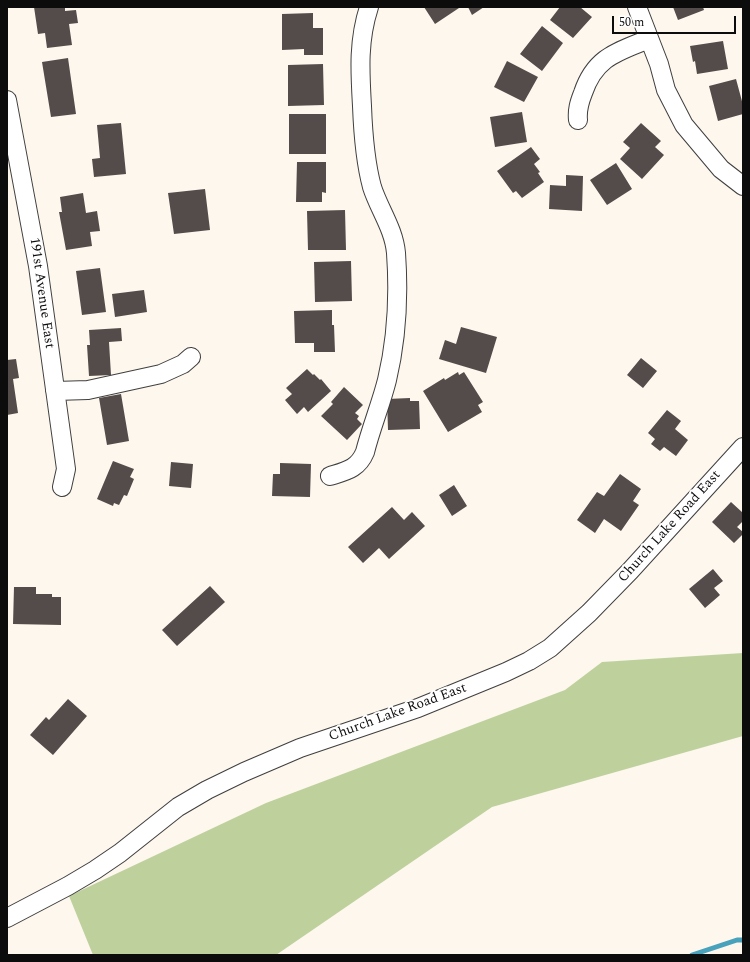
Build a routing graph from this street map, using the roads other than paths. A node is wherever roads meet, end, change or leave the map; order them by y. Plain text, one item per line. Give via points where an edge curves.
1 (369, 7) edge
2 (638, 7) edge
3 (650, 39) junction
4 (7, 100) edge
5 (578, 120) dead end
6 (12, 151) edge
7 (743, 186) edge
8 (191, 358) dead end
9 (54, 391) junction
10 (743, 447) edge
11 (330, 476) dead end
12 (62, 487) dead end
13 (7, 918) edge

1 - 11 street via 360,44 365,155 373,188 396,251 397,305 387,380 362,459 353,468
2 - 3 street
3 - 5 street via 613,54 595,68 577,110
3 - 7 street via 666,90 684,125 721,169
4 - 6 street, 191st Avenue East
6 - 9 street, 191st Avenue East via 38,266
8 - 9 street via 161,374 88,390
9 - 12 street, 191st Avenue East via 66,469
10 - 13 street, Church Lake Road East via 590,614 550,648 506,672 418,708 300,748 207,790 178,808 95,870

